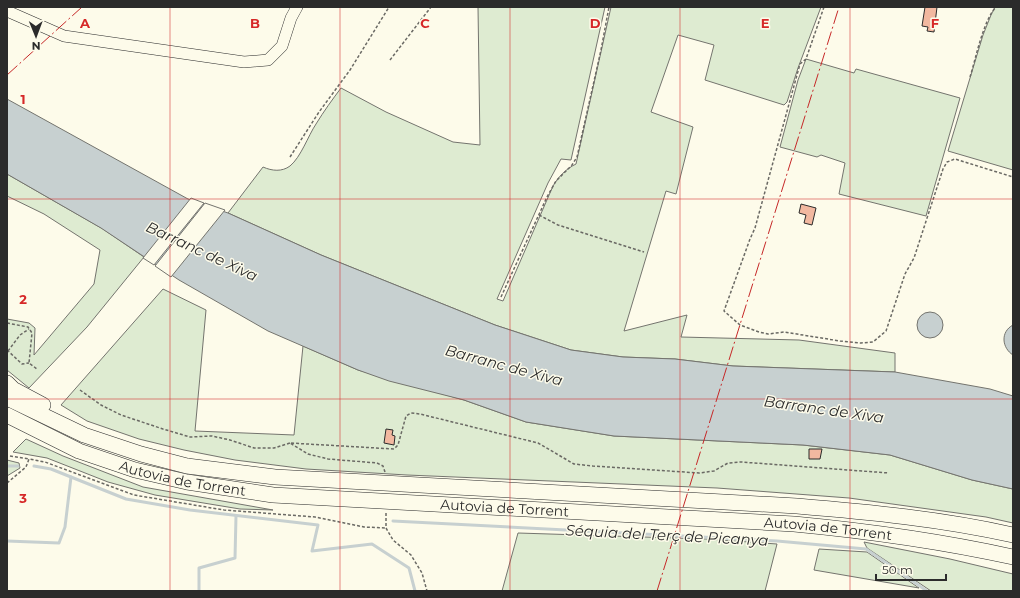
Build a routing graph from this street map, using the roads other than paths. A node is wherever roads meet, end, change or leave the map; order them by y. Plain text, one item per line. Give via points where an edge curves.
1 (296, 7) edge
2 (7, 12) edge
3 (7, 383) edge
4 (7, 398) edge
5 (7, 415) edge
6 (275, 477) junction
7 (1013, 535) edge
8 (1013, 557) edge

1 - 2 lane via 282,46 268,60 244,62 64,36
3 - 6 highway via 13,389 85,428 143,449
4 - 6 highway, Autovia de Torrent via 84,435 141,454 188,466
5 - 8 highway, Autovia de Torrent via 80,451 136,470 187,482 266,493 794,524 874,532
6 - 7 highway, Autovia de Torrent via 796,506 900,516

